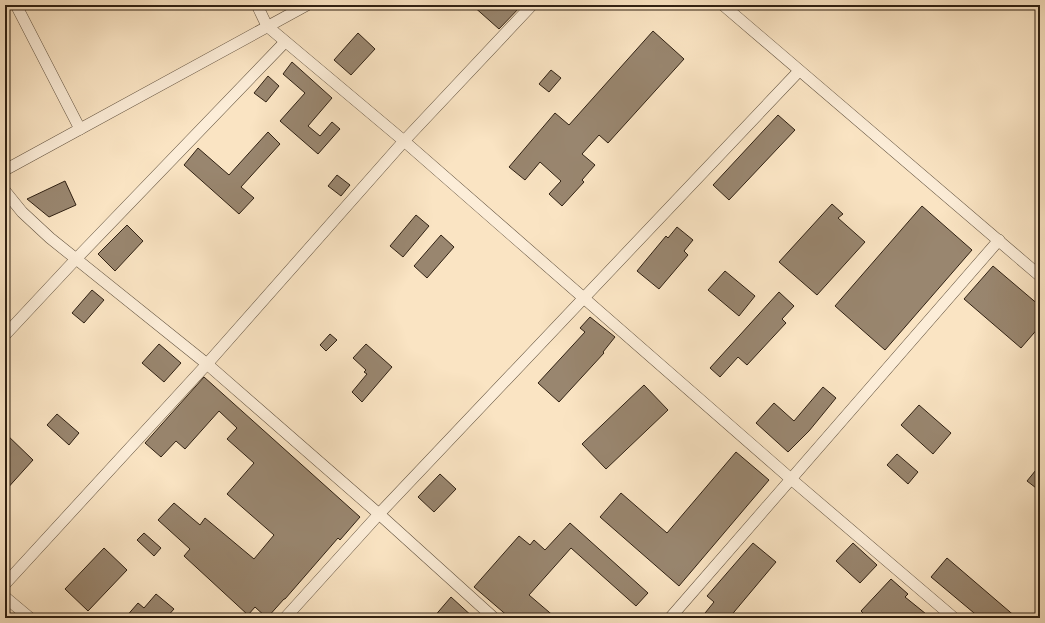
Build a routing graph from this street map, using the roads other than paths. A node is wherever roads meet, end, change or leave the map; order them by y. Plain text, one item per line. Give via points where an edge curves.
1 (16, 5) edge
2 (257, 5) edge
3 (307, 5) edge
4 (532, 5) edge
5 (723, 5) edge
6 (267, 26) junction
7 (285, 42) junction
8 (799, 71) junction
9 (80, 129) junction
10 (404, 142) junction
11 (5, 170) edge
12 (5, 190) edge
13 (998, 240) junction
14 (76, 259) junction
15 (1040, 276) edge
16 (583, 297) junction
17 (5, 335) edge
18 (207, 364) junction
19 (791, 479) junction
20 (379, 514) junction
21 (5, 584) edge
22 (5, 597) edge
23 (30, 618) edge
24 (285, 618) edge
25 (494, 618) edge
26 (670, 618) edge
27 (954, 618) edge

1 - 9 street
2 - 6 street
3 - 6 street
4 - 10 street
5 - 8 street
6 - 7 street
6 - 9 street
7 - 10 street
7 - 14 street
8 - 13 street
8 - 16 street
9 - 11 street
10 - 16 street
10 - 18 street
12 - 14 street via 22,212
13 - 15 street
13 - 19 street
14 - 17 street
14 - 18 street
16 - 19 street
16 - 20 street
18 - 20 street
18 - 21 street
19 - 26 street
19 - 27 street
20 - 24 street
20 - 25 street
22 - 23 street

